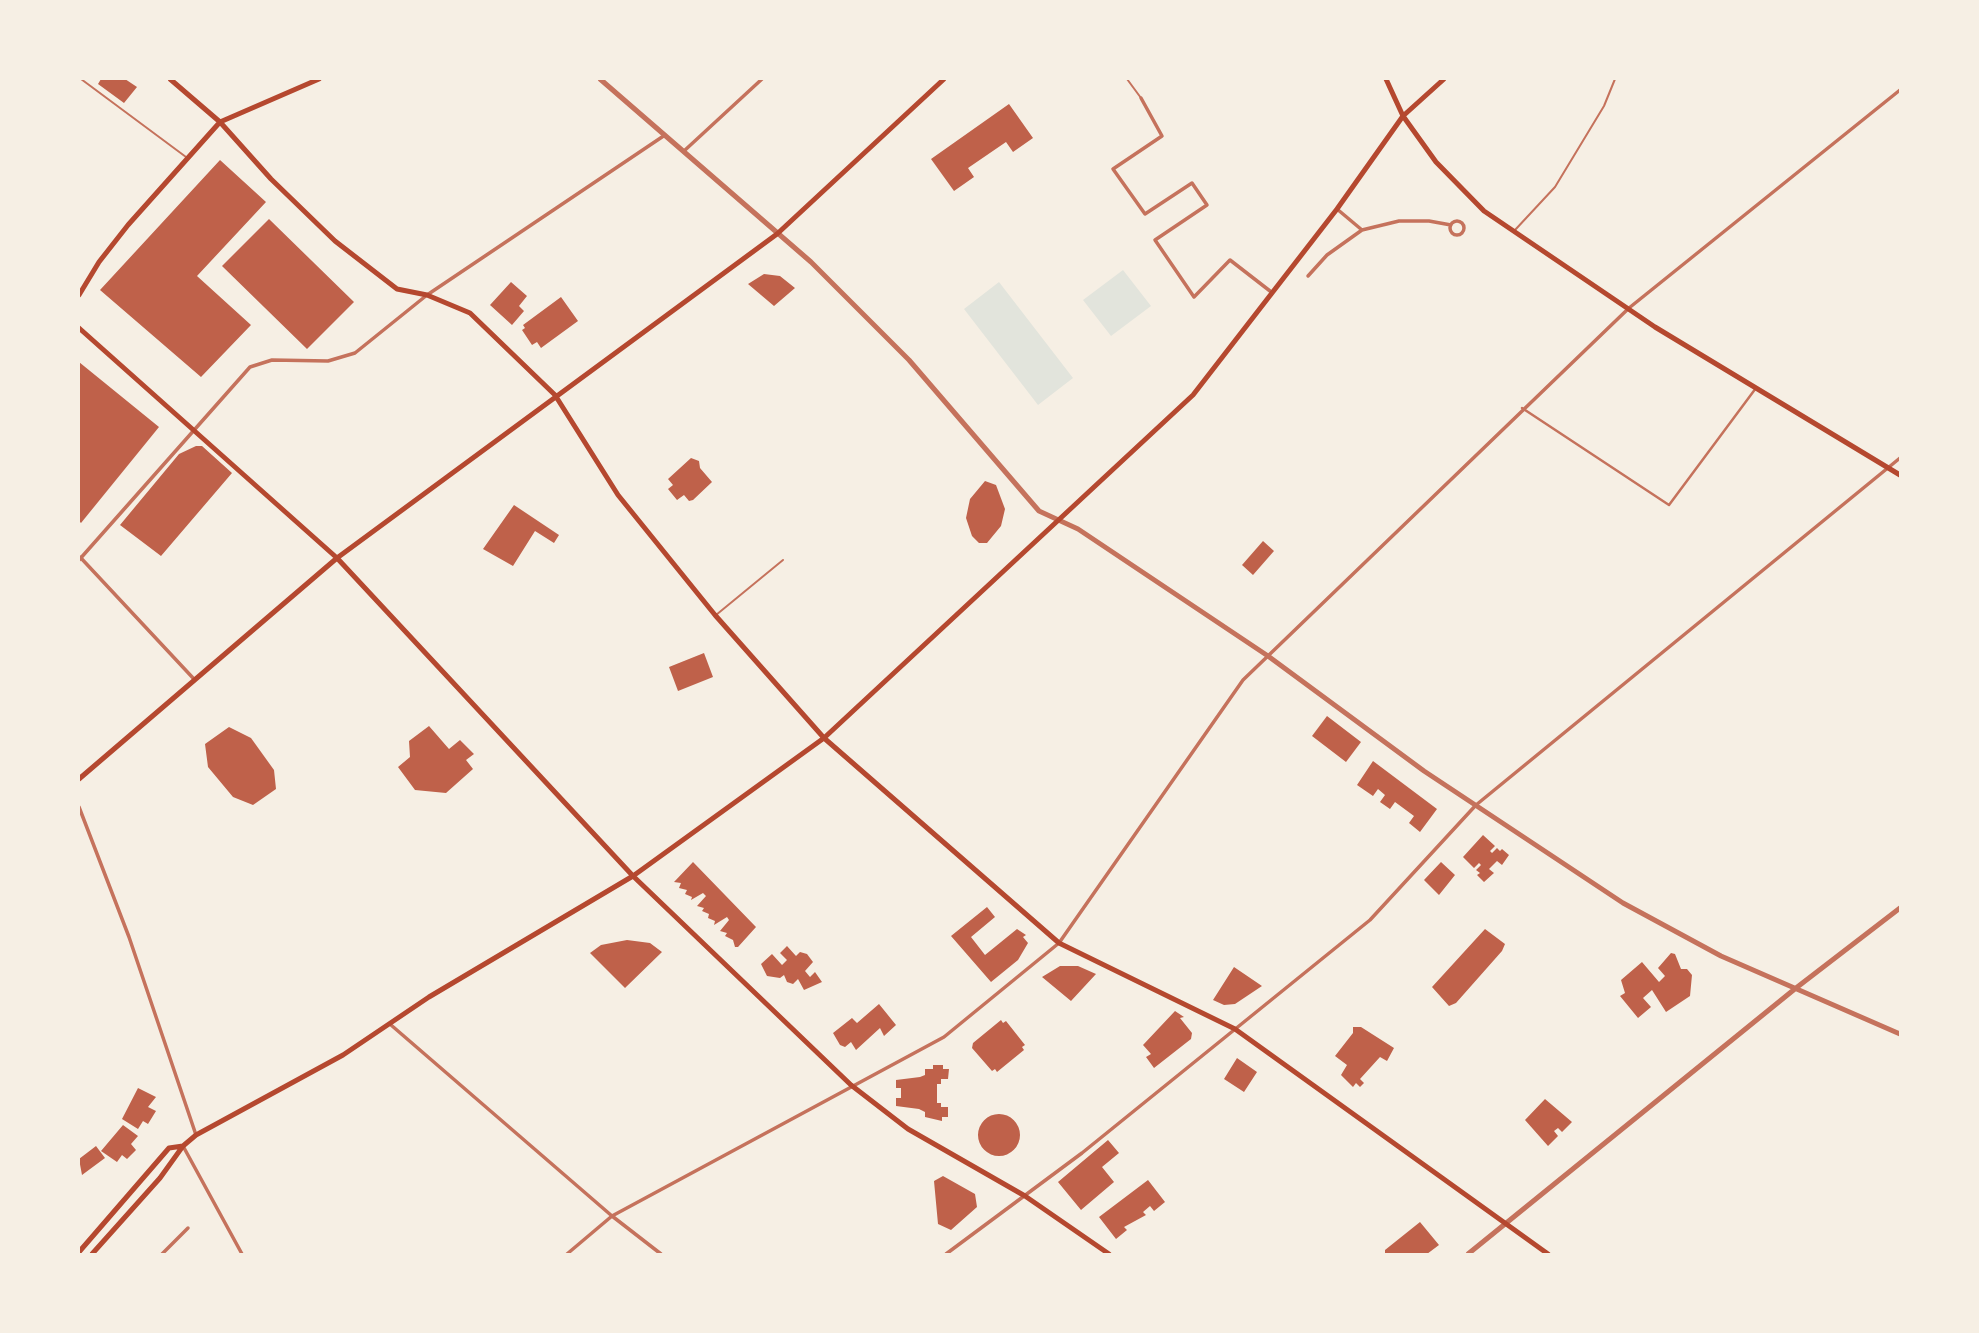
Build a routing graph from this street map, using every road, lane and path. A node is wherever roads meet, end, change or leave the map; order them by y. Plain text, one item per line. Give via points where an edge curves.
1 (80, 79) edge
2 (170, 79) edge
3 (319, 79) edge
4 (600, 79) edge
5 (762, 79) edge
6 (944, 79) edge
7 (1127, 79) edge
8 (1386, 79) edge
9 (1444, 79) edge
10 (1615, 79) edge
11 (1900, 90) edge
12 (1142, 98) joint
13 (1404, 116) junction
14 (220, 122) junction
15 (665, 135) junction
16 (683, 152) junction
17 (187, 158) junction
18 (1337, 209) junction
19 (1451, 225) dead end
20 (1362, 230) junction
21 (1514, 231) junction
22 (777, 234) junction
23 (1308, 276) dead end
24 (1270, 291) junction
25 (79, 295) edge
26 (427, 295) junction
27 (1629, 308) junction
28 (79, 328) edge
29 (1756, 388) dead end
30 (555, 395) junction
31 (1522, 408) junction
32 (192, 430) junction
33 (1900, 458) edge
34 (1890, 469) junction
35 (1900, 475) edge
36 (1059, 518) junction
37 (79, 558) edge
38 (337, 558) junction
39 (783, 560) dead end
40 (715, 615) junction
41 (1268, 656) junction
42 (193, 678) junction
43 (824, 738) junction
44 (79, 779) edge
45 (1476, 805) junction
46 (79, 807) edge
47 (633, 876) junction
48 (1900, 908) edge
49 (1059, 943) junction
50 (1796, 988) junction
51 (391, 1025) junction
52 (1236, 1029) junction
53 (1900, 1034) edge
54 (851, 1084) junction
55 (196, 1135) junction
56 (183, 1146) junction
57 (1025, 1196) junction
58 (612, 1216) junction
59 (1506, 1222) junction
60 (188, 1228) dead end
61 (79, 1252) edge
62 (92, 1254) edge
63 (162, 1254) edge
64 (242, 1254) edge
65 (568, 1254) edge
66 (661, 1254) edge
67 (946, 1254) edge
68 (1109, 1254) edge
69 (1468, 1254) edge
70 (1548, 1254) edge

1 - 17 lane
2 - 14 main road
3 - 14 main road
4 - 15 street
5 - 16 street
6 - 22 main road
7 - 12 lane
8 - 13 main road
9 - 13 main road
10 - 21 lane via 1555,187
11 - 27 street
12 - 24 street via 1162,136 1113,169 1145,215 1192,183 1207,205 1155,240 1194,297 1230,260
13 - 18 main road
13 - 21 main road via 1453,180 1484,211
14 - 17 main road
14 - 26 main road via 335,241 397,289
15 - 16 street
15 - 26 street
16 - 22 street
17 - 25 main road via 99,262
18 - 20 street
18 - 24 main road
19 - 20 street via 1399,221
20 - 23 street via 1327,255
21 - 27 main road
22 - 30 main road
22 - 36 street via 909,360 1039,511
24 - 36 main road via 1193,395
26 - 30 main road via 470,313
26 - 32 street via 355,353 328,361 272,360 250,367
27 - 31 street
27 - 34 main road
28 - 32 main road
29 - 31 street via 1669,505
30 - 38 main road
30 - 40 main road via 618,495
31 - 41 street
32 - 37 street
32 - 38 main road
33 - 34 street
34 - 35 main road
34 - 45 street
36 - 41 street
36 - 43 main road
37 - 42 street
38 - 42 main road
38 - 47 main road
39 - 40 lane
40 - 43 main road
41 - 45 street
41 - 49 street via 1243,680
42 - 44 main road
43 - 47 main road
43 - 49 main road
45 - 50 street via 1673,932
45 - 52 street via 1370,919
46 - 55 street
47 - 51 main road via 429,997
47 - 54 main road
48 - 50 street
49 - 52 main road
49 - 54 street via 944,1037
50 - 53 street
50 - 59 street
51 - 55 main road
51 - 58 street
52 - 57 street
52 - 59 main road
54 - 57 main road via 908,1129
54 - 58 street
55 - 56 main road
56 - 61 main road via 169,1148
56 - 62 main road
56 - 64 street
57 - 67 street
57 - 68 main road
58 - 65 street
58 - 66 street
59 - 69 street
59 - 70 main road
60 - 63 street

